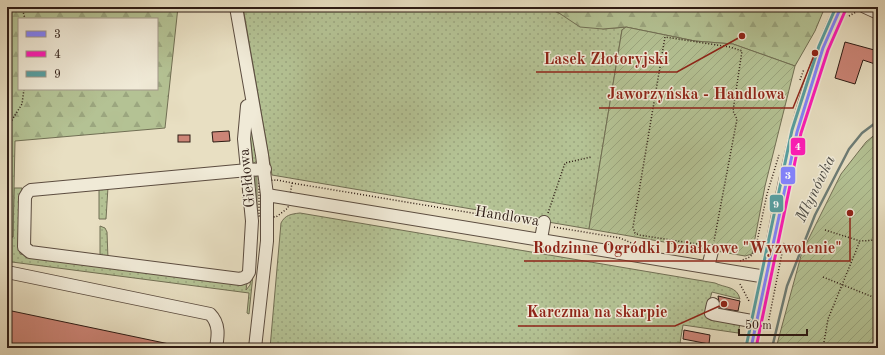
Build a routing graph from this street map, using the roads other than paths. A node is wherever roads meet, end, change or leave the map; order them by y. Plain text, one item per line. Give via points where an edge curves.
1 (236, 7) edge
2 (861, 9) edge
3 (844, 12) edge
4 (878, 13) edge
5 (247, 106) junction
6 (264, 169) junction
7 (248, 170) junction
8 (267, 195) junction
9 (544, 223) road end
10 (540, 239) junction
11 (712, 248) road end
12 (708, 267) junction
13 (7, 272) edge
14 (766, 277) junction
15 (714, 304) dead end
16 (757, 322) junction
17 (216, 348) edge
18 (255, 348) edge
19 (751, 348) edge

1 - 5 street, Giełdowa
2 - 4 street
3 - 14 street via 809,89 791,154
5 - 6 street, Giełdowa
5 - 7 street via 244,138
6 - 7 street
6 - 8 street, Giełdowa
7 - 7 street via 30,190 25,197 24,247 30,252 243,279 249,272 252,228
8 - 10 street, Handlowa
8 - 18 street, Giełdowa via 266,240
9 - 10 street
10 - 12 street, Handlowa
11 - 12 street
12 - 14 street, Handlowa
13 - 17 street via 210,314 215,319 217,328
14 - 16 street
15 - 16 street via 711,313 713,314
16 - 19 street

